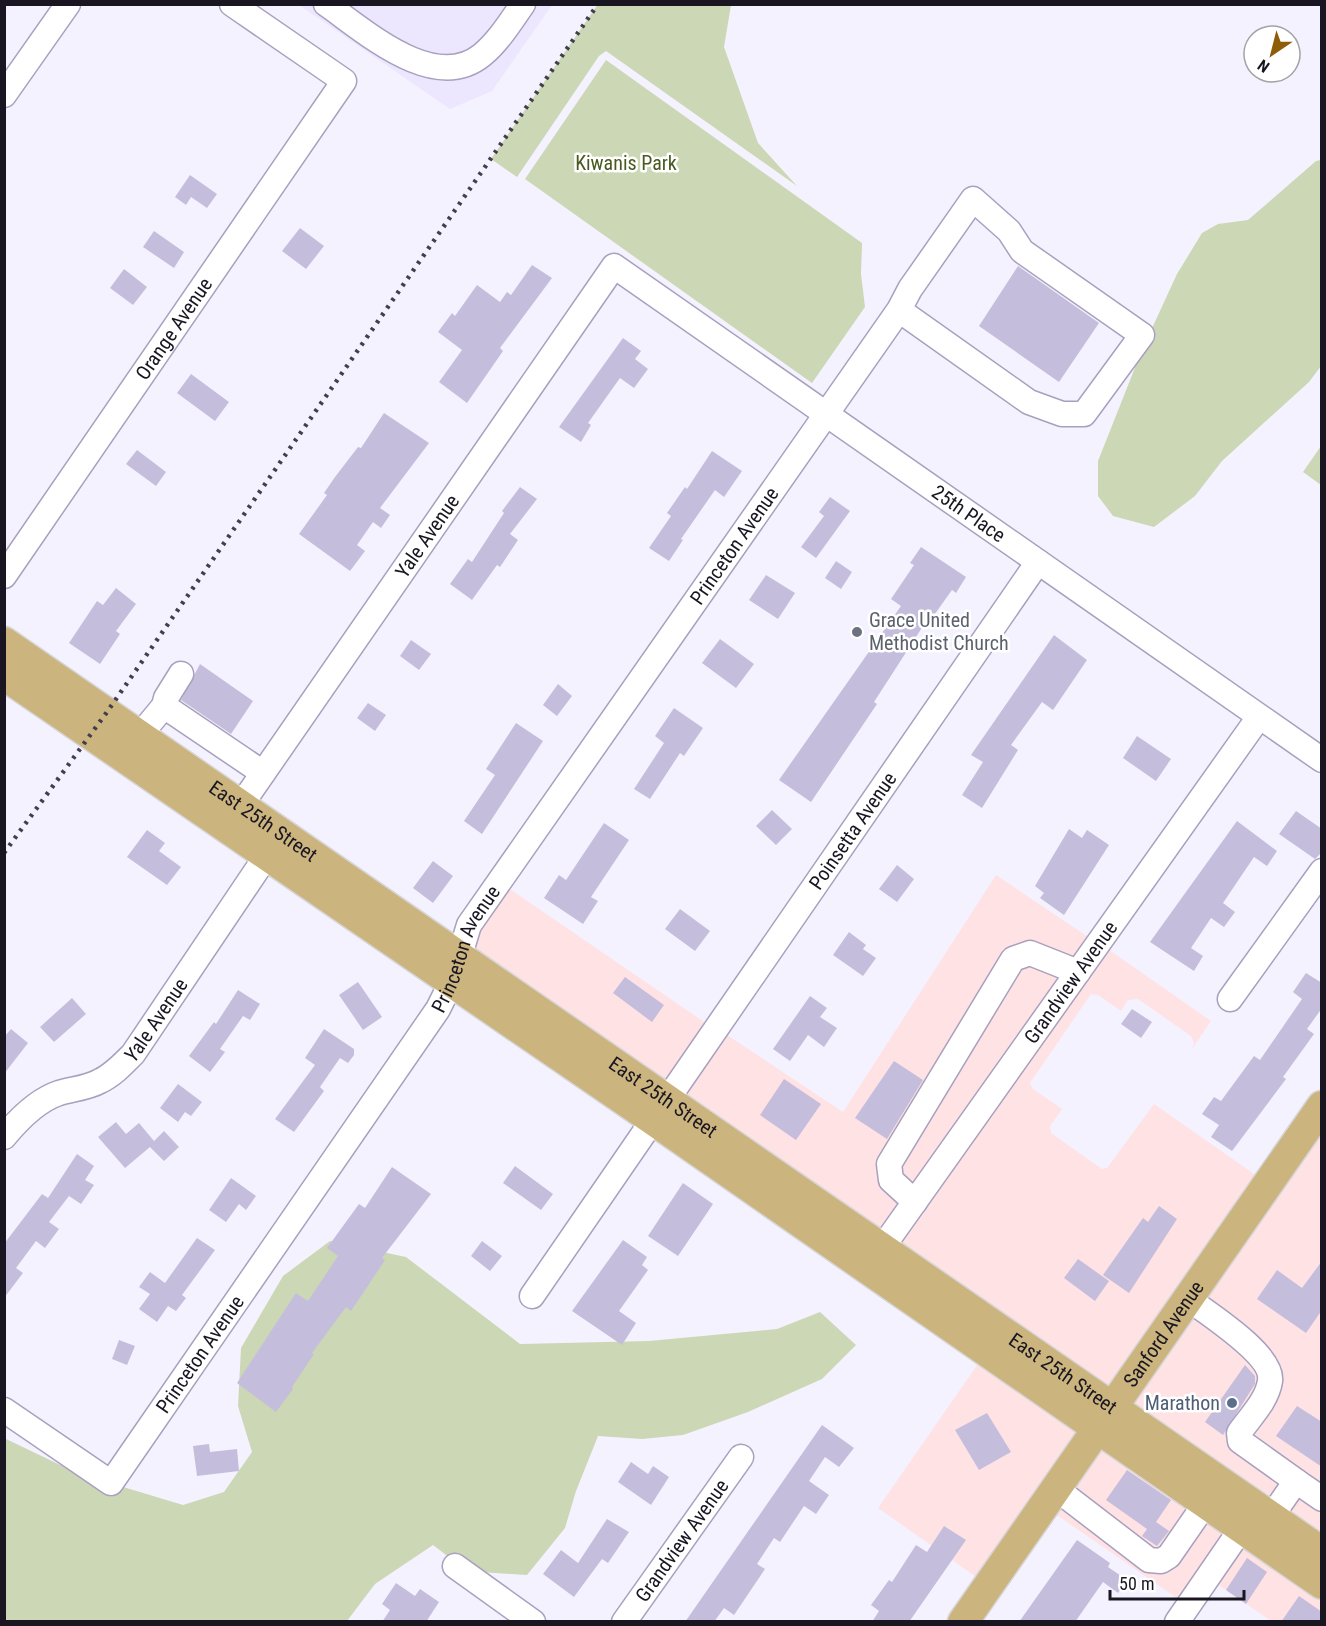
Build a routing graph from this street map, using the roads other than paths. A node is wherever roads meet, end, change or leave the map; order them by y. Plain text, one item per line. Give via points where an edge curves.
1 (68, 4) edge
2 (232, 4) edge
3 (327, 4) edge
4 (523, 4) edge
5 (4, 96) edge
6 (614, 266) joint
7 (899, 310) junction
8 (825, 416) junction
9 (1038, 562) junction
10 (4, 576) edge
11 (4, 642) edge
12 (4, 657) edge
13 (181, 674) dead end
14 (4, 675) edge
15 (87, 699) junction
16 (164, 706) junction
17 (1259, 717) junction
18 (140, 735) junction
19 (1322, 760) edge
20 (262, 773) junction
21 (241, 805) junction
22 (267, 855) junction
23 (1322, 871) edge
24 (456, 969) junction
25 (1078, 972) junction
26 (1230, 999) dead end
27 (1322, 1106) edge
28 (660, 1110) junction
29 (4, 1137) edge
30 (915, 1202) junction
31 (882, 1248) junction
32 (532, 1296) dead end
33 (1187, 1298) junction
34 (4, 1410) edge
35 (1103, 1417) junction
36 (741, 1457) dead end
37 (1296, 1481) junction
38 (1054, 1487) junction
39 (1322, 1499) edge
40 (1205, 1504) junction
41 (1271, 1517) junction
42 (1241, 1529) junction
43 (1322, 1552) edge
44 (455, 1566) dead end
45 (1322, 1584) edge
46 (532, 1622) edge
47 (624, 1622) edge
48 (963, 1622) edge
49 (1177, 1622) edge

1 - 5 street
2 - 10 street, Orange Avenue via 344,81
3 - 4 street via 393,50 423,65 452,68 481,56
6 - 8 street, 25th Place
6 - 20 street, Yale Avenue
7 - 7 street, Princeton Avenue via 973,199 1009,231 1022,251 1142,335 1084,414 1062,414 1029,402
7 - 8 street, Princeton Avenue
8 - 9 street, 25th Place
8 - 24 street, Princeton Avenue via 469,925
9 - 17 street, 25th Place
9 - 28 street, Poinsetta Avenue
11 - 15 main road, East 25th Street
12 - 15 main road via 56,692
13 - 16 street
14 - 22 main road, East 25th Street
15 - 18 main road, East 25th Street
16 - 18 street
16 - 20 street
17 - 19 street, 25th Place
17 - 25 street, Grandview Avenue
18 - 21 main road, East 25th Street
20 - 21 street, Yale Avenue
21 - 24 main road, East 25th Street
22 - 24 main road, East 25th Street
22 - 29 street, Yale Avenue via 133,1054 99,1082 56,1094 39,1104
23 - 26 street
24 - 28 main road, East 25th Street
24 - 34 street, Princeton Avenue via 431,1018 111,1483
25 - 30 street, Grandview Avenue
25 - 30 street via 1030,953 1013,959 889,1164 891,1180
27 - 33 main road, Sanford Avenue
28 - 31 main road, East 25th Street via 739,1163 766,1169
28 - 32 street, Poinsetta Avenue
28 - 35 main road, East 25th Street
30 - 31 street, Grandview Avenue
31 - 35 main road, East 25th Street
33 - 35 main road, Sanford Avenue
33 - 37 street via 1253,1349 1266,1364 1271,1378 1266,1395 1239,1433 1240,1441
35 - 38 main road, Sanford Avenue
35 - 40 main road, East 25th Street
35 - 41 main road, East 25th Street
36 - 47 street, Grandview Avenue
37 - 39 street
37 - 41 street
38 - 40 street via 1149,1560 1161,1561 1169,1556
38 - 48 main road, Sanford Avenue
40 - 42 main road, East 25th Street
41 - 43 main road, East 25th Street
42 - 45 main road, East 25th Street
42 - 49 street
44 - 46 street

